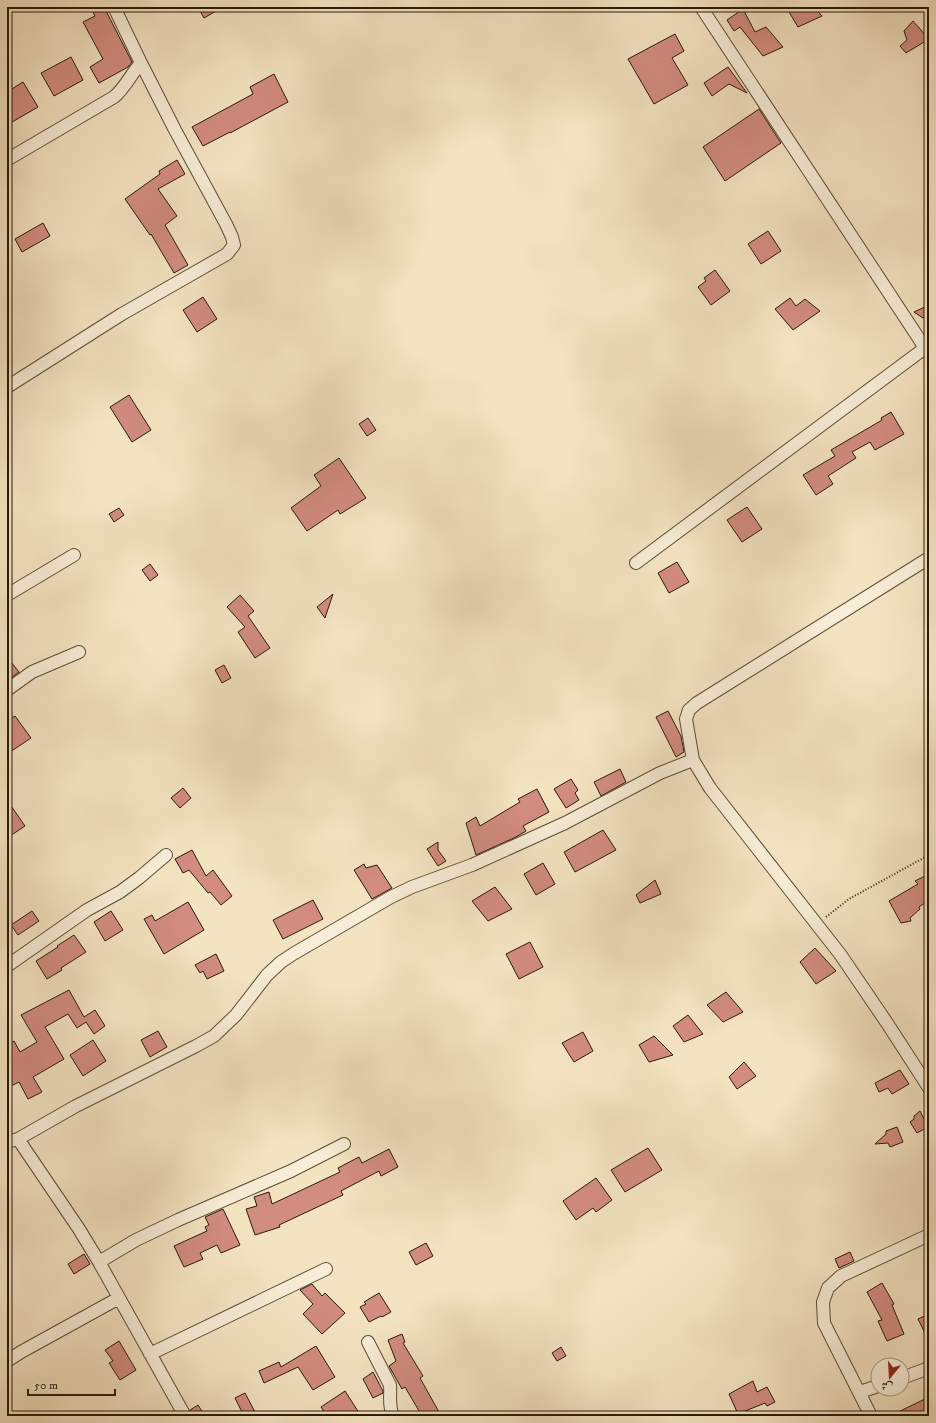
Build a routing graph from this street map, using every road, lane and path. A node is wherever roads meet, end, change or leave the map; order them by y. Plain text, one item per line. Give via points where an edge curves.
1 (114, 7) edge
2 (701, 7) edge
3 (141, 63) junction
4 (7, 158) edge
5 (926, 345) edge
6 (7, 388) edge
7 (74, 555) dead end
8 (929, 558) edge
9 (636, 563) dead end
10 (7, 595) edge
11 (79, 652) dead end
12 (7, 690) edge
13 (693, 760) junction
14 (166, 855) dead end
15 (929, 855) edge
16 (817, 924) junction
17 (7, 966) edge
18 (929, 1088) edge
19 (13, 1140) edge
20 (344, 1144) dead end
21 (929, 1235) edge
22 (99, 1262) junction
23 (326, 1269) dead end
24 (119, 1298) junction
25 (368, 1342) dead end
26 (150, 1354) junction
27 (7, 1361) edge
28 (929, 1368) edge
29 (910, 1375) edge
30 (870, 1389) edge
31 (860, 1392) junction
32 (185, 1416) edge
33 (393, 1416) edge
34 (872, 1416) edge

1 - 3 street
2 - 5 street
3 - 4 street via 114,97
3 - 6 street via 226,224 234,245 227,254 122,314
5 - 9 street
7 - 10 street
8 - 13 street via 697,703 689,710 686,719
11 - 12 street via 32,672
13 - 16 street via 710,788
13 - 19 street via 660,773 565,823 391,898 281,962 267,975 236,1015 214,1036
14 - 17 street via 120,892 87,910
15 - 16 path via 849,899
16 - 18 street via 840,954
19 - 22 street via 79,1229
20 - 22 street via 291,1171 136,1240
21 - 31 street via 842,1276 828,1288 823,1302 824,1323
22 - 24 street
23 - 26 street
24 - 26 street
24 - 27 street
25 - 33 street via 390,1385 389,1402
26 - 32 street
28 - 29 street
30 - 31 street
31 - 34 street

